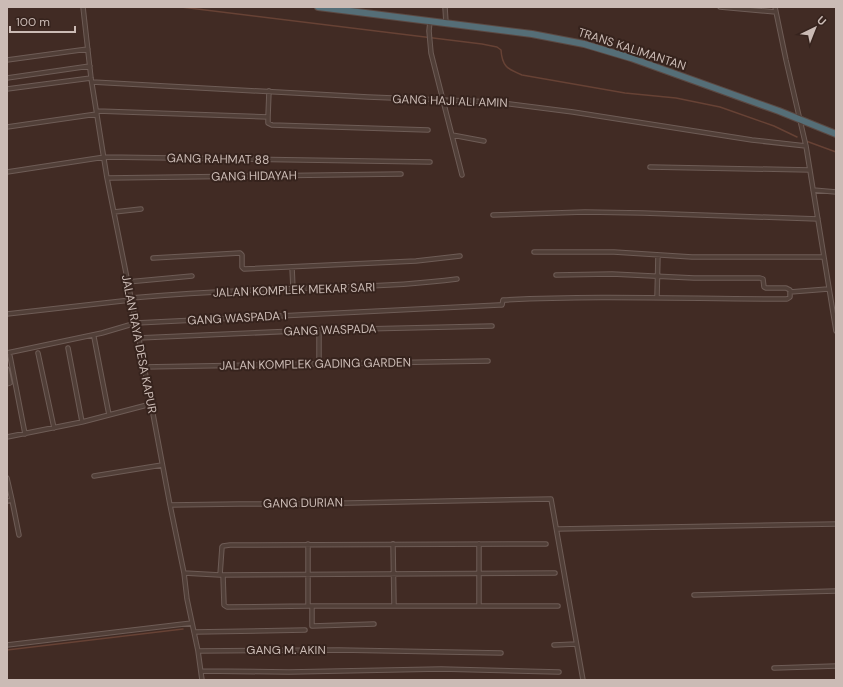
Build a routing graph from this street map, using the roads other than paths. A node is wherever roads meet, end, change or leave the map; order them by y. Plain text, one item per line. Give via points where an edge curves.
1 (83, 7) edge
2 (318, 7) edge
3 (445, 7) edge
4 (720, 7) edge
5 (775, 7) edge
6 (776, 12) junction
7 (430, 21) junction
8 (446, 23) junction
9 (88, 49) junction
10 (7, 60) edge
11 (90, 66) junction
12 (7, 78) edge
13 (92, 80) junction
14 (7, 89) edge
15 (269, 91) junction
16 (443, 99) junction
17 (97, 113) junction
18 (268, 117) junction
19 (801, 120) junction
20 (7, 127) edge
21 (428, 130) dead end
22 (836, 134) edge
23 (452, 136) junction
24 (484, 141) dead end
25 (806, 144) junction
26 (105, 157) junction
27 (430, 162) dead end
28 (650, 168) dead end
29 (810, 170) junction
30 (7, 172) edge
31 (401, 174) dead end
32 (462, 175) dead end
33 (107, 178) junction
34 (813, 190) junction
35 (836, 192) edge
36 (141, 209) dead end
37 (114, 212) junction
38 (493, 215) dead end
39 (818, 219) junction
40 (534, 252) dead end
41 (658, 255) junction
42 (460, 256) dead end
43 (824, 257) junction
44 (153, 258) dead end
45 (292, 267) junction
46 (556, 275) dead end
47 (192, 276) dead end
48 (658, 276) junction
49 (457, 279) dead end
50 (127, 282) junction
51 (293, 289) junction
52 (828, 289) junction
53 (790, 292) junction
54 (658, 297) junction
55 (131, 299) junction
56 (831, 303) junction
57 (836, 304) edge
58 (7, 314) edge
59 (136, 323) junction
60 (492, 326) dead end
61 (319, 330) junction
62 (836, 331) edge
63 (94, 338) dead end
64 (138, 338) junction
65 (68, 348) dead end
66 (38, 353) dead end
67 (8, 354) edge
68 (488, 361) dead end
69 (319, 364) junction
70 (143, 367) junction
71 (7, 369) edge
72 (7, 384) edge
73 (151, 404) junction
74 (109, 414) junction
75 (82, 422) junction
76 (54, 428) junction
77 (25, 434) junction
78 (7, 437) edge
79 (162, 465) junction
80 (94, 476) dead end
81 (7, 478) edge
82 (12, 500) junction
83 (7, 501) edge
84 (170, 505) junction
85 (836, 524) edge
86 (557, 530) junction
87 (19, 535) dead end
88 (308, 544) junction
89 (393, 544) junction
90 (479, 544) junction
91 (546, 544) dead end
92 (555, 573) dead end
93 (184, 574) junction
94 (307, 574) junction
95 (394, 574) junction
96 (479, 574) junction
97 (222, 575) junction
98 (836, 590) edge
99 (694, 595) dead end
100 (394, 605) junction
101 (479, 605) junction
102 (308, 606) junction
103 (312, 606) junction
104 (558, 606) dead end
105 (192, 623) junction
106 (374, 624) dead end
107 (305, 630) dead end
108 (194, 632) junction
109 (576, 644) junction
110 (7, 645) edge
111 (554, 645) dead end
112 (198, 651) junction
113 (501, 653) dead end
114 (836, 666) edge
115 (774, 668) dead end
116 (200, 671) junction
117 (559, 672) dead end
118 (202, 680) edge
119 (583, 680) edge

1 - 9 street, JALAN RAYA DESA KAPUR
2 - 7 highway, TRANS KALIMANTAN
3 - 8 street
4 - 6 street
5 - 6 street
6 - 19 street
7 - 8 highway, TRANS KALIMANTAN
7 - 16 street via 431,53
8 - 19 highway, TRANS KALIMANTAN via 532,34 591,45
9 - 10 street
9 - 11 street, JALAN RAYA DESA KAPUR
11 - 12 street
11 - 13 street, JALAN RAYA DESA KAPUR
13 - 14 street, GANG HAJI ALI AMIN
13 - 15 street, GANG HAJI ALI AMIN
13 - 17 street, JALAN RAYA DESA KAPUR
15 - 16 street, GANG HAJI ALI AMIN
15 - 18 street
16 - 23 street
16 - 25 street, GANG HAJI ALI AMIN via 513,104 752,140
17 - 18 street
17 - 20 street
17 - 26 street, JALAN RAYA DESA KAPUR
18 - 21 street via 268,123 272,125
19 - 22 highway, TRANS KALIMANTAN
19 - 25 street
23 - 24 street
23 - 32 street
25 - 29 street
26 - 27 street, GANG RAHMAT 88
26 - 30 street, GANG RAHMAT 88
26 - 33 street, JALAN RAYA DESA KAPUR
28 - 29 street
29 - 34 street
31 - 33 street, GANG HIDAYAH
33 - 37 street, JALAN RAYA DESA KAPUR
34 - 35 street
34 - 39 street
36 - 37 street
37 - 50 street, JALAN RAYA DESA KAPUR
38 - 39 street via 585,212
39 - 43 street
40 - 41 street
41 - 43 street
41 - 48 street
42 - 45 street via 416,261
43 - 52 street
44 - 45 street via 240,253 244,269
45 - 51 street
46 - 48 street
47 - 50 street
48 - 53 street via 760,278 766,288 786,288
48 - 54 street
49 - 51 street, JALAN KOMPLEK MEKAR SARI via 382,286
50 - 55 street, JALAN RAYA DESA KAPUR
51 - 55 street, JALAN KOMPLEK MEKAR SARI via 179,294
52 - 53 street
52 - 56 street
53 - 54 street via 787,299
54 - 59 street, GANG WASPADA 1 via 503,300 502,305
55 - 58 street, JALAN KOMPLEK MEKAR SARI
55 - 59 street, JALAN RAYA DESA KAPUR
56 - 57 street
56 - 62 street
59 - 64 street, JALAN RAYA DESA KAPUR
59 - 67 street, GANG WASPADA 1
60 - 61 street, GANG WASPADA
61 - 64 street, GANG WASPADA
61 - 69 street
63 - 74 street
64 - 70 street, JALAN RAYA DESA KAPUR
65 - 75 street
66 - 76 street
67 - 77 street
68 - 69 street, JALAN KOMPLEK GADING GARDEN
69 - 70 street, JALAN KOMPLEK GADING GARDEN
70 - 73 street, JALAN RAYA DESA KAPUR
71 - 72 street via 10,383
73 - 74 street
73 - 79 street, JALAN RAYA DESA KAPUR
74 - 75 street
75 - 76 street
76 - 77 street
77 - 78 street
79 - 80 street
79 - 84 street, JALAN RAYA DESA KAPUR
81 - 82 street
82 - 83 street
82 - 87 street
84 - 86 street, GANG DURIAN via 551,499
84 - 93 street, JALAN RAYA DESA KAPUR
85 - 86 street
86 - 109 street
88 - 89 street
88 - 94 street
88 - 97 street via 223,546
89 - 90 street
89 - 95 street
90 - 91 street
90 - 96 street
92 - 96 street
93 - 97 street
93 - 105 street, JALAN RAYA DESA KAPUR
94 - 95 street
94 - 97 street
94 - 102 street
95 - 96 street
95 - 100 street
96 - 101 street
97 - 102 street via 224,605 227,607
98 - 99 street
100 - 101 street
100 - 103 street
101 - 104 street
102 - 103 street
103 - 106 street via 312,626
105 - 108 street, JALAN RAYA DESA KAPUR
105 - 110 street
107 - 108 street
108 - 112 street, JALAN RAYA DESA KAPUR
109 - 111 street
109 - 119 street
112 - 113 street, GANG M. AKIN
112 - 116 street, JALAN RAYA DESA KAPUR
114 - 115 street
116 - 117 street
116 - 118 street, JALAN RAYA DESA KAPUR

